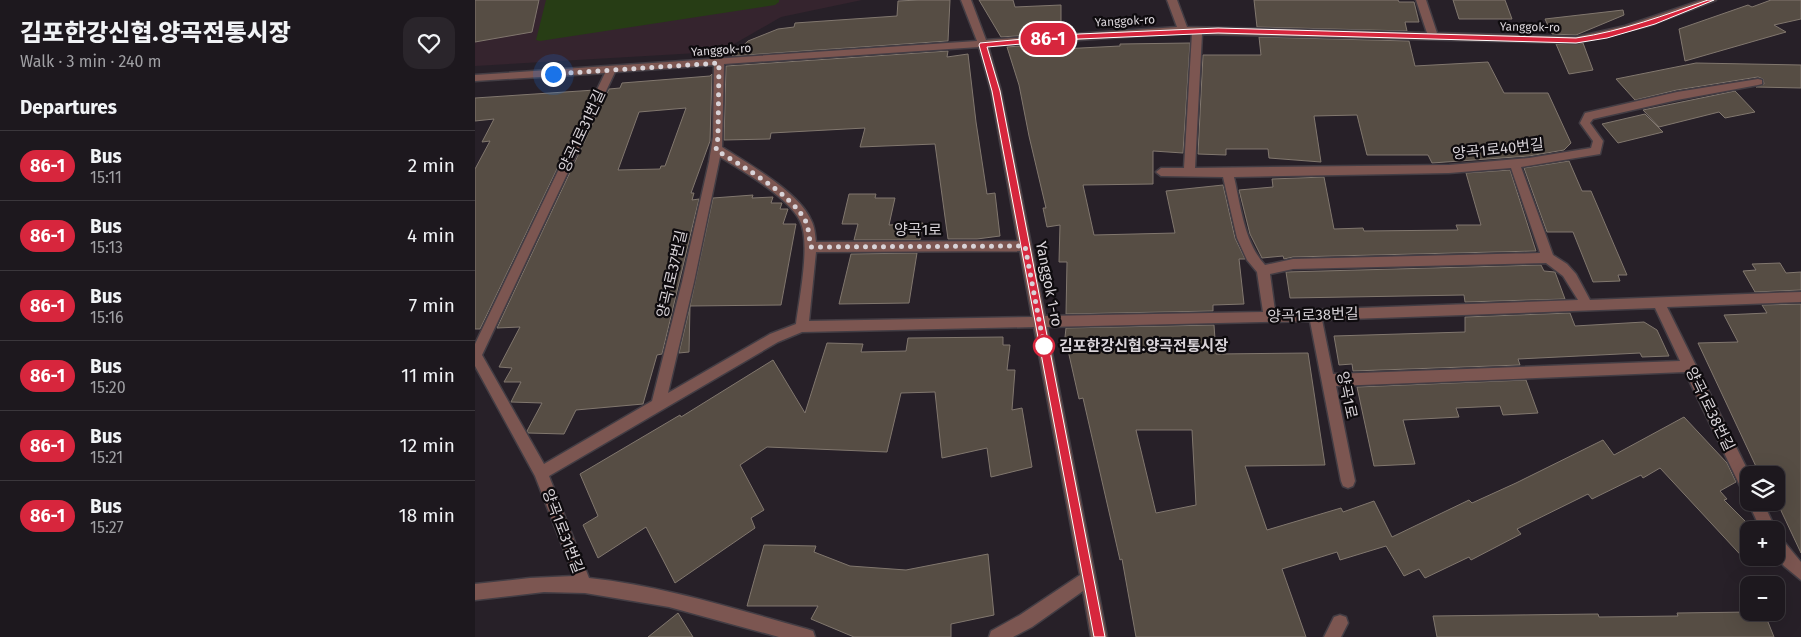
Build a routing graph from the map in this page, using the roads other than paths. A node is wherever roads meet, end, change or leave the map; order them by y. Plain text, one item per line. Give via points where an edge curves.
1 (966, 0) edge
2 (1172, 0) edge
3 (1421, 0) edge
4 (1711, 0) edge
5 (1183, 30) junction
6 (1197, 30) junction
7 (1433, 37) junction
8 (983, 45) junction
9 (719, 63) junction
10 (611, 70) junction
11 (475, 78) edge
12 (1758, 82) dead end
13 (716, 150) junction
14 (1515, 164) junction
15 (1161, 172) dead end
16 (1189, 172) junction
17 (1228, 173) junction
18 (1025, 246) junction
19 (811, 247) junction
20 (1548, 258) junction
21 (1263, 270) junction
22 (1801, 297) edge
23 (1658, 302) junction
24 (1586, 305) junction
25 (1315, 315) junction
26 (1270, 317) junction
27 (1040, 321) junction
28 (802, 327) junction
29 (476, 355) edge
30 (1689, 366) junction
31 (1327, 380) junction
32 (658, 406) junction
33 (1740, 471) edge
34 (541, 474) junction
35 (1349, 481) dead end
36 (1785, 555) edge
37 (1801, 572) edge
38 (1089, 578) junction
39 (584, 584) junction
40 (475, 592) edge
41 (807, 637) edge
42 (997, 637) edge
43 (1099, 637) edge

1 - 8 street, Yanggok 1-ro
2 - 5 street
3 - 7 street
4 - 7 street, Yanggok-ro via 1607,36 1576,40
5 - 6 street, Yanggok-ro
5 - 8 street, Yanggok-ro
6 - 7 street, Yanggok-ro
6 - 16 street
8 - 9 street, Yanggok-ro
8 - 18 street, Yanggok 1-ro via 996,91
9 - 10 street, Yanggok-ro
9 - 13 street, 양곡1로37번길
10 - 11 street, Yanggok-ro
10 - 29 street, 양곡1로31번길
12 - 14 street, 양곡1로40번길 via 1589,116 1585,123 1598,141 1596,151
13 - 19 street via 765,180 793,206 806,221
13 - 32 street, 양곡1로37번길
14 - 17 street, 양곡1로40번길 via 1449,169
14 - 20 street
15 - 16 street, 양곡1로40번길
16 - 17 street, 양곡1로40번길
17 - 21 street via 1243,238 1251,257
18 - 19 street, 양곡1로
18 - 27 street, Yanggok 1-ro
19 - 28 street
20 - 21 street via 1293,264
20 - 24 street via 1571,274
21 - 26 street
22 - 23 street, 양곡1로38번길
23 - 24 street, 양곡1로38번길
23 - 30 street, 양곡1로38번길
24 - 25 street, 양곡1로38번길
25 - 26 street, 양곡1로38번길
25 - 31 street, 양곡1로
26 - 27 street, 양곡1로38번길
27 - 28 street
27 - 38 street, Yanggok 1-ro
28 - 32 street via 774,338
29 - 34 street, 양곡1로31번길
30 - 31 street
30 - 33 street, 양곡1로38번길
31 - 35 street, 양곡1로
32 - 34 street
34 - 39 street, 양곡1로31번길
36 - 37 street
38 - 42 street
38 - 43 street, Yanggok 1-ro
39 - 40 street via 520,586
39 - 41 street, 양곡1로31번길 via 657,595

